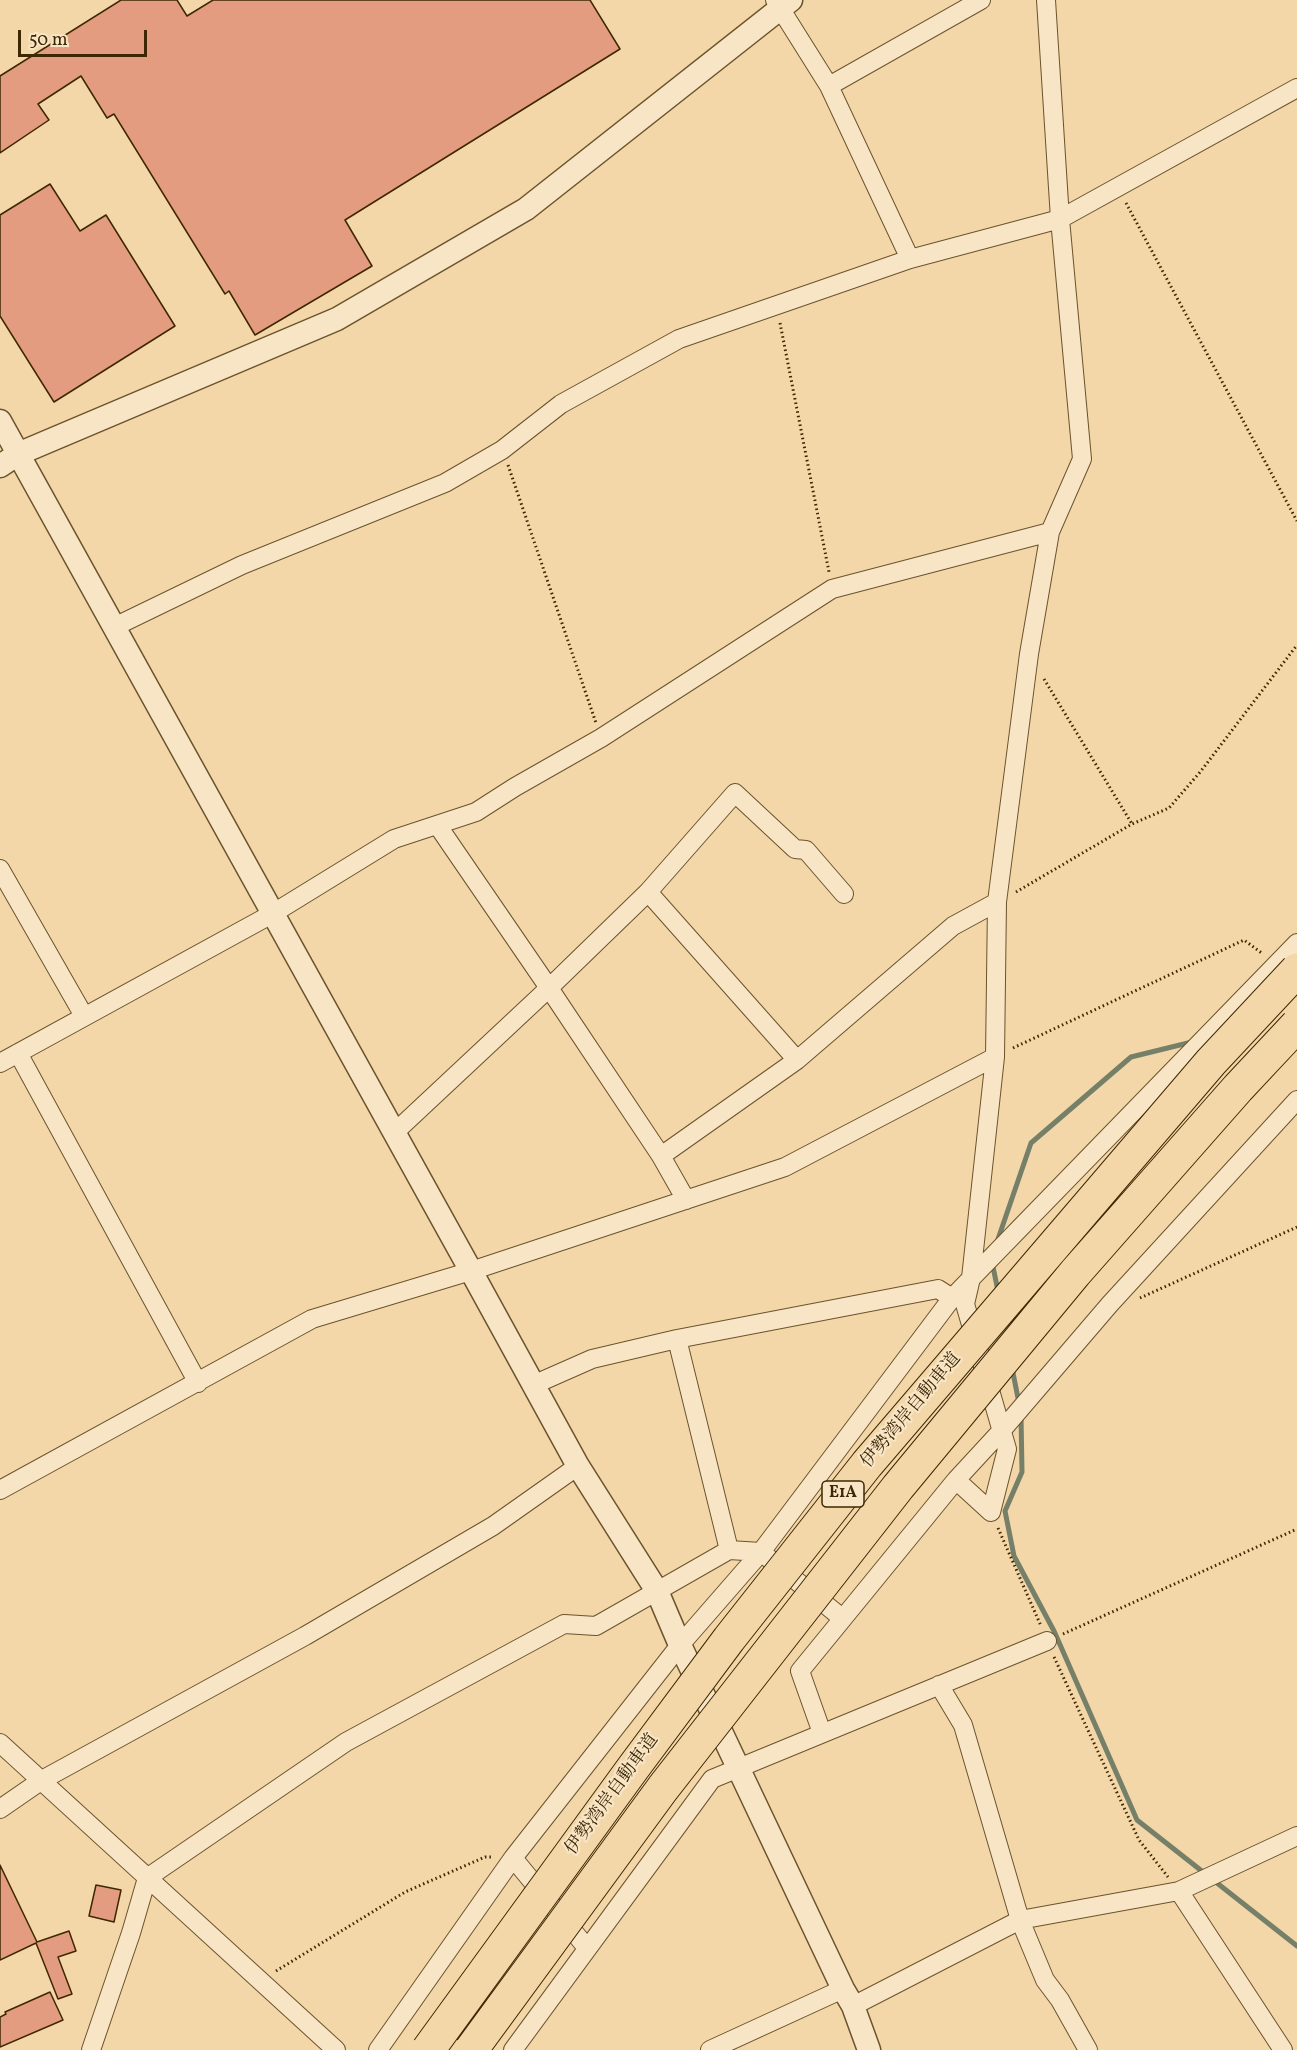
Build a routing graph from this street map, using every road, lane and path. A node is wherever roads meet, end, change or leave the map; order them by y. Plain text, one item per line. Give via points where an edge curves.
1 (981, 0) edge
2 (1046, 0) edge
3 (783, 3) edge
4 (829, 86) junction
5 (1297, 88) edge
6 (1117, 188) junction
7 (1060, 219) junction
8 (910, 259) junction
9 (777, 306) junction
10 (0, 421) edge
11 (502, 450) junction
12 (9, 460) edge
13 (1297, 521) edge
14 (1050, 532) junction
15 (832, 589) junction
16 (114, 627) junction
17 (1297, 645) edge
18 (1029, 654) junction
19 (601, 738) junction
20 (1132, 824) junction
21 (438, 826) junction
22 (0, 869) edge
23 (648, 892) junction
24 (843, 894) dead end
25 (998, 902) junction
26 (272, 914) junction
27 (1297, 943) edge
28 (1287, 968) edge
29 (549, 988) junction
30 (84, 1016) junction
31 (1297, 1026) edge
32 (18, 1053) junction
33 (995, 1057) junction
34 (797, 1060) junction
35 (0, 1063) edge
36 (1297, 1100) edge
37 (394, 1133) junction
38 (661, 1156) junction
39 (686, 1200) junction
40 (1297, 1227) edge
41 (471, 1271) junction
42 (971, 1278) junction
43 (952, 1298) junction
44 (1110, 1304) junction
45 (677, 1339) junction
46 (198, 1383) junction
47 (532, 1385) junction
48 (1003, 1429) junction
49 (578, 1466) junction
50 (956, 1480) junction
51 (0, 1490) edge
52 (991, 1512) junction
53 (1297, 1529) edge
54 (729, 1550) junction
55 (761, 1552) junction
56 (657, 1591) junction
57 (842, 1618) junction
58 (1047, 1641) junction
59 (680, 1645) junction
60 (939, 1685) junction
61 (822, 1733) junction
62 (0, 1743) edge
63 (738, 1768) junction
64 (42, 1780) junction
65 (0, 1809) edge
66 (1297, 1836) edge
67 (513, 1858) junction
68 (147, 1878) junction
69 (1179, 1891) junction
70 (1020, 1920) junction
71 (587, 1948) junction
72 (261, 1979) junction
73 (848, 1997) junction
74 (95, 2049) edge
75 (336, 2050) edge
76 (378, 2050) edge
77 (428, 2050) edge
78 (471, 2050) edge
79 (513, 2050) edge
80 (710, 2050) edge
81 (869, 2050) edge
82 (1088, 2050) edge
83 (1282, 2050) edge

1 - 4 street
2 - 7 street
3 - 4 street
3 - 12 street via 526,209 337,319
4 - 8 street
5 - 6 street
6 - 7 street
6 - 13 path
7 - 8 street
7 - 14 street via 1082,459
8 - 9 street
9 - 11 street via 679,339 561,404
9 - 15 path
10 - 12 street
11 - 16 street via 445,483 242,565
11 - 19 path
12 - 16 street
14 - 15 street
14 - 18 street
15 - 19 street
16 - 26 street
17 - 20 path via 1169,808
18 - 20 path
18 - 25 street
19 - 21 street via 476,812
20 - 25 path
21 - 26 street via 394,839
21 - 29 street
22 - 30 street
23 - 24 street via 735,793 795,849 806,850
23 - 29 street
23 - 34 street
25 - 33 street
25 - 34 street via 953,927
26 - 30 street
26 - 37 street
27 - 28 street
28 - 33 path via 1244,940
28 - 42 street
28 - 77 highway, 伊勢湾岸自動車道 / E1A, bridge via 867,1464 639,1758
29 - 37 street
29 - 38 street
30 - 32 street
31 - 78 highway, 伊勢湾岸自動車道 / E1A, bridge via 1075,1272 898,1486 663,1788
32 - 35 street
32 - 46 street
33 - 39 street via 785,1167
33 - 42 street
34 - 38 street
36 - 44 street
37 - 41 street
38 - 39 street
39 - 41 street
40 - 44 path via 1113,1310
41 - 46 street via 312,1319
41 - 47 street
42 - 43 street
42 - 48 street via 965,1304
43 - 45 street via 938,1289
43 - 55 street
44 - 48 street
45 - 47 street via 592,1359
45 - 54 street
46 - 51 street
47 - 49 street
48 - 50 street
48 - 52 street via 1007,1449
49 - 56 street
49 - 64 street via 483,1532 305,1636
50 - 52 street
50 - 57 street
52 - 58 path
53 - 58 path
54 - 55 street
54 - 56 street
55 - 57 street
55 - 59 street
56 - 59 street
56 - 68 street via 596,1626 564,1624 346,1742
57 - 61 street via 800,1671
58 - 60 street
58 - 69 path via 1139,1839
59 - 63 street
59 - 67 street
60 - 61 street
60 - 70 street via 963,1725
61 - 63 street
62 - 64 street
63 - 71 street via 712,1779
63 - 73 street
64 - 65 street
64 - 68 street
66 - 69 street
67 - 71 street
67 - 72 path via 485,1857 405,1892
67 - 76 street
68 - 72 street
68 - 74 street
69 - 70 street
69 - 83 street
70 - 73 street
70 - 82 street via 1045,1980
71 - 79 street
72 - 75 street
73 - 80 street
73 - 81 street

